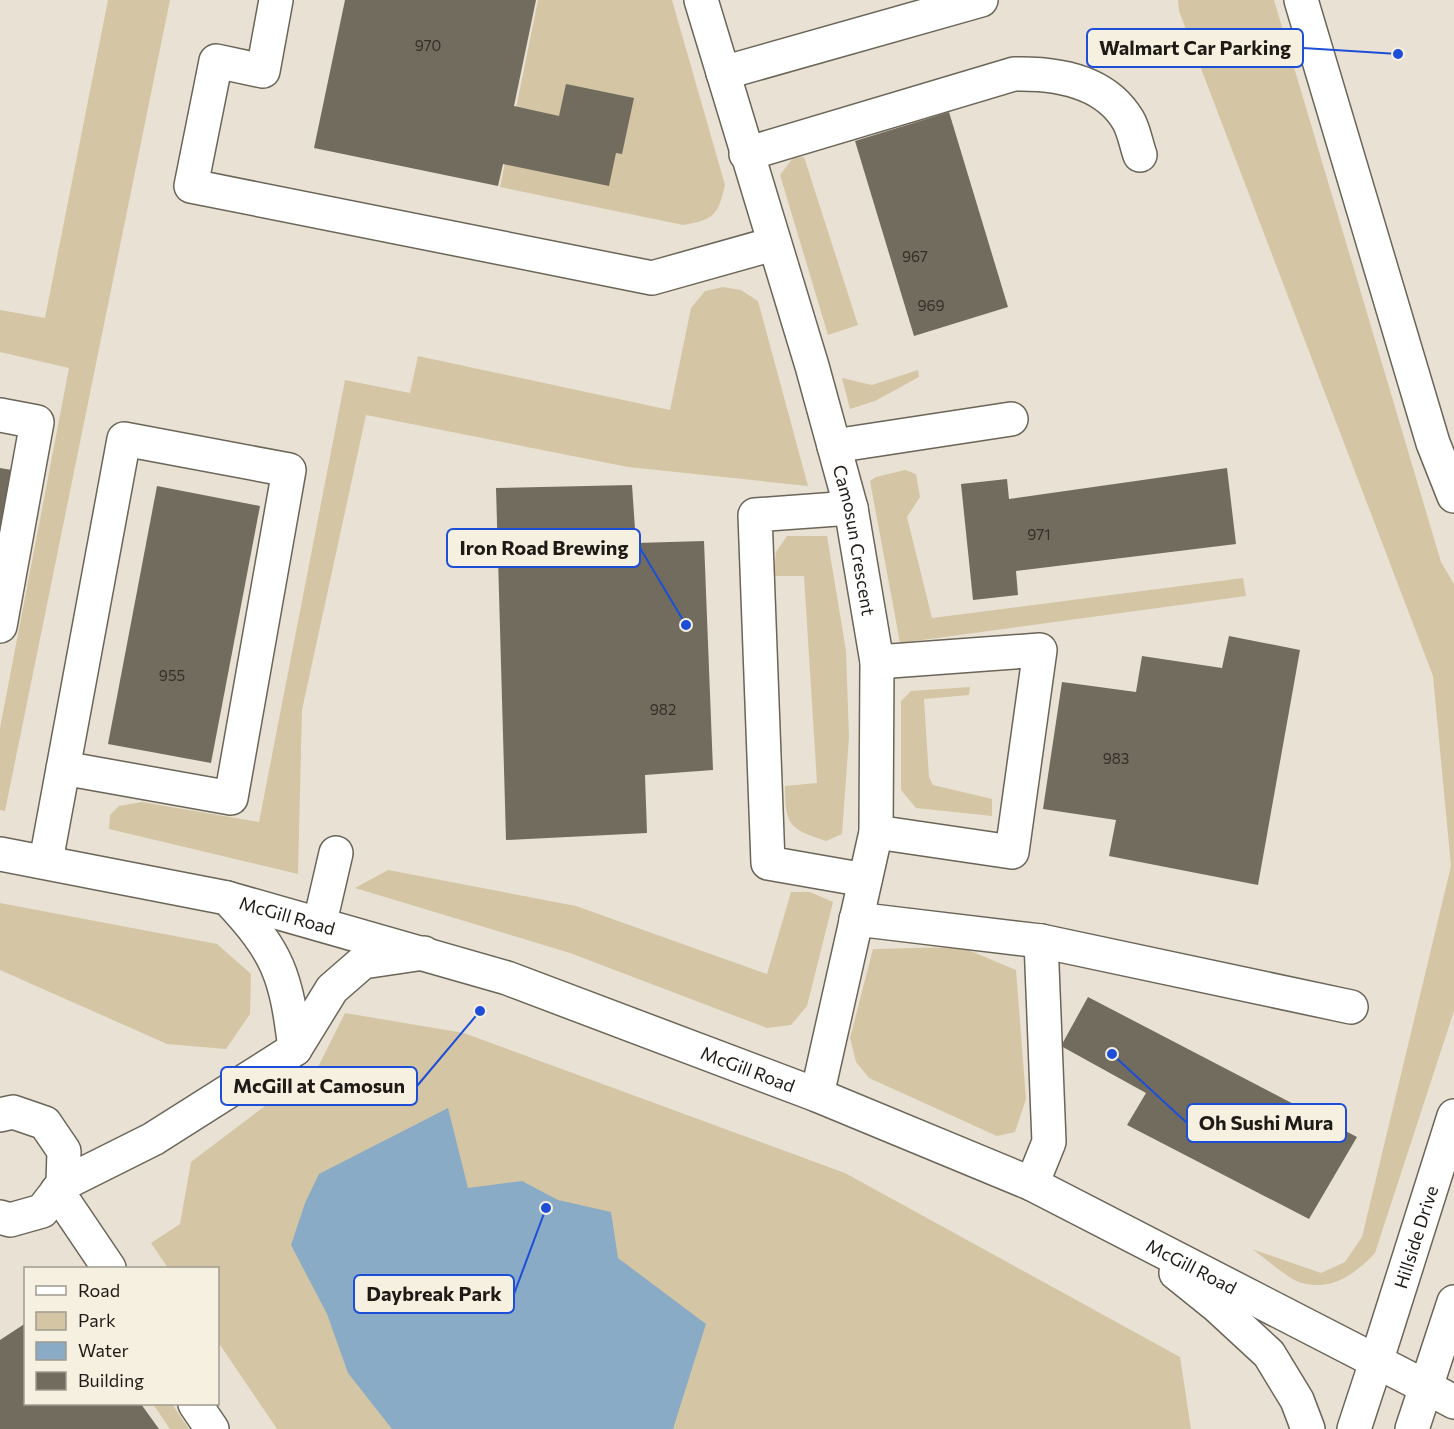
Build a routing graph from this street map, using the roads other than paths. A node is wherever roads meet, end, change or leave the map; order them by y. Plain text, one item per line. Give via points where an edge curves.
1 (276, 0) edge
2 (701, 0) edge
3 (1301, 0) edge
4 (976, 1) edge
5 (723, 73) junction
6 (746, 154) junction
7 (1140, 155) dead end
8 (773, 244) junction
9 (0, 415) edge
10 (1011, 418) dead end
11 (834, 446) junction
12 (1454, 496) edge
13 (851, 508) junction
14 (0, 626) edge
15 (877, 662) junction
16 (63, 768) junction
17 (876, 832) junction
18 (336, 853) dead end
19 (0, 854) edge
20 (46, 861) junction
21 (865, 880) junction
22 (227, 898) junction
23 (856, 920) junction
24 (320, 922) junction
25 (1041, 941) junction
26 (424, 953) junction
27 (1352, 1007) dead end
28 (295, 1049) junction
29 (817, 1095) junction
30 (0, 1115) edge
31 (1454, 1116) edge
32 (1032, 1184) junction
33 (60, 1188) junction
34 (0, 1217) edge
35 (1123, 1230) junction
36 (108, 1267) edge
37 (1454, 1302) edge
38 (1377, 1359) junction
39 (1440, 1394) edge
40 (196, 1405) edge
41 (212, 1429) edge
42 (1308, 1429) edge
43 (1354, 1429) edge
44 (1412, 1429) edge

1 - 8 main road via 263,71 216,61 191,186 652,278
2 - 5 main road, Camosun Crescent
3 - 12 main road via 1433,443
4 - 5 main road
5 - 6 main road, Camosun Crescent
6 - 7 main road via 1014,74 1043,73 1076,80 1113,100 1129,122
6 - 8 main road, Camosun Crescent
8 - 11 main road, Camosun Crescent
9 - 14 main road via 37,422
10 - 11 main road
11 - 13 main road, Camosun Crescent
13 - 15 main road, Camosun Crescent
13 - 21 main road via 755,515 767,840 768,863
15 - 17 main road, Camosun Crescent
15 - 17 main road via 1040,650 1012,852
16 - 16 main road via 231,798 289,470 124,439
16 - 20 main road
17 - 21 main road, Camosun Crescent
18 - 24 main road
19 - 20 main road, McGill Road
20 - 22 main road, McGill Road
21 - 23 main road, Camosun Crescent
22 - 24 main road, McGill Road
22 - 28 main road via 260,933 278,963 289,1000
23 - 25 main road
23 - 29 main road, Camosun Crescent
24 - 26 main road, McGill Road
25 - 27 main road
25 - 32 main road via 1048,1142
26 - 28 main road via 363,962 332,989
26 - 29 main road, McGill Road via 507,978
28 - 33 main road via 153,1139
29 - 32 main road, McGill Road
30 - 33 main road via 13,1112 45,1123 64,1150
31 - 38 main road, Hillside Drive
32 - 35 main road, McGill Road
33 - 34 main road via 42,1211 10,1220
33 - 36 main road
35 - 38 main road, McGill Road
35 - 42 main road via 1269,1354 1297,1400
37 - 39 main road
38 - 39 main road, McGill Road
38 - 43 main road, Hillside Drive
39 - 44 main road
40 - 41 main road

